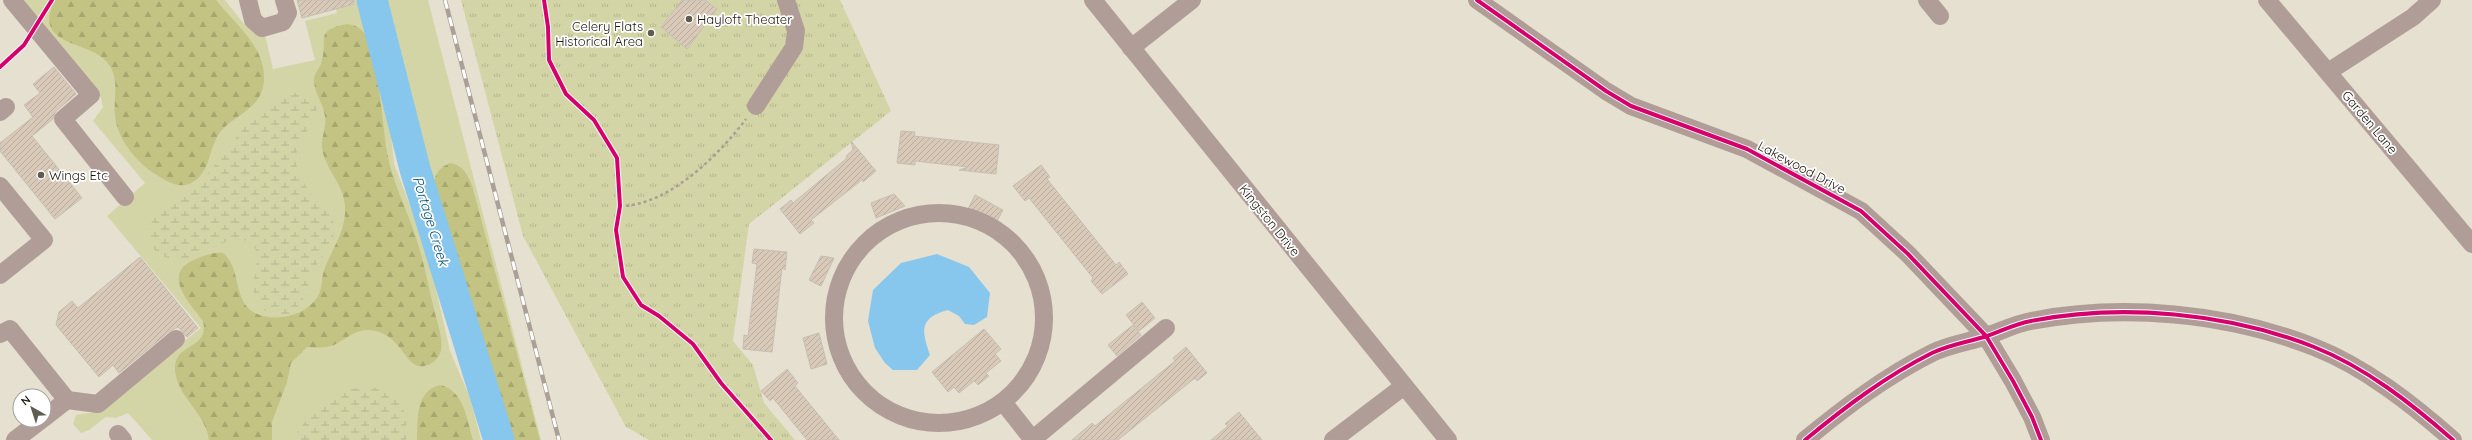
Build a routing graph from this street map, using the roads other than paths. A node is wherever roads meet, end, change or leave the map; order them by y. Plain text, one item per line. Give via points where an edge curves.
1 (12, 0) edge
2 (248, 0) edge
3 (284, 0) edge
4 (786, 0) edge
5 (1093, 0) edge
6 (1192, 0) edge
7 (1477, 0) edge
8 (1927, 0) edge
9 (2267, 0) edge
10 (2432, 0) edge
11 (1940, 16) dead end
12 (1131, 48) junction
13 (2328, 72) junction
14 (756, 106) road end
15 (0, 186) edge
16 (125, 197) dead end
17 (2472, 244) edge
18 (0, 275) edge
19 (1166, 328) dead end
20 (0, 334) edge
21 (1986, 336) junction
22 (176, 339) dead end
23 (1404, 386) junction
24 (67, 400) junction
25 (1003, 402) junction
26 (52, 412) edge
27 (31, 428) edge
28 (15, 440) edge
29 (1033, 440) edge
30 (1333, 440) edge
31 (1448, 440) edge
32 (1805, 440) edge
33 (2041, 440) edge
34 (2453, 440) edge

1 - 16 street via 91,95 63,119
2 - 3 street via 253,20 262,28 283,22 288,13
4 - 14 street via 796,30 794,47
5 - 12 street, Kingston Drive
6 - 12 street
7 - 21 street, Lakewood Drive via 1631,106 1747,149 1862,211 1884,229
8 - 11 street
9 - 13 street, Garden Lane
10 - 13 street via 2413,17
12 - 23 street, Kingston Drive
13 - 17 street, Garden Lane
15 - 18 street via 44,240
19 - 29 street
20 - 24 street via 10,329
21 - 32 street via 1934,352 1902,370 1852,403
21 - 33 street, Lakewood Drive via 2013,381
21 - 34 street via 2030,321 2092,313 2172,314 2256,328 2314,347 2349,365 2396,394
22 - 24 street via 98,404
23 - 30 street
23 - 31 street, Kingston Drive
24 - 26 street
25 - 25 street via 1022,384 1039,354 1045,320 1040,285 1024,254 998,230 966,216 931,212 897,221 867,240 846,267 834,300 834,336 845,369 866,396 895,416 929,424 964,422 996,408
25 - 29 street
27 - 28 street

